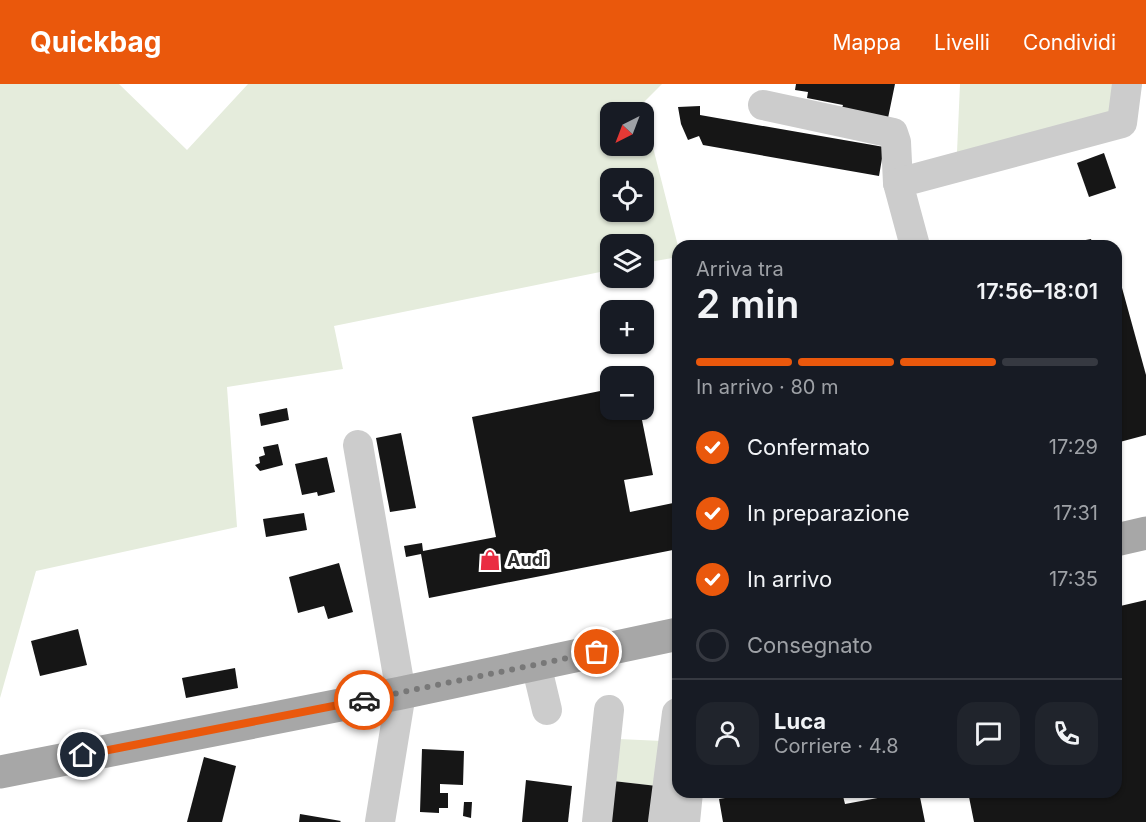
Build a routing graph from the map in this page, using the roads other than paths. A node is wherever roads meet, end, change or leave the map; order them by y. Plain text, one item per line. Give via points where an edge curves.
1 (1127, 84) edge
2 (763, 105) dead end
3 (898, 183) junction
4 (913, 240) edge
5 (358, 445) dead end
6 (1146, 533) edge
7 (1122, 539) edge
8 (672, 635) edge
9 (536, 664) junction
10 (401, 693) junction
11 (547, 710) dead end
12 (609, 710) dead end
13 (672, 747) edge
14 (0, 772) edge
15 (687, 798) edge
16 (380, 822) edge
17 (597, 822) edge
18 (663, 822) edge
19 (685, 822) edge

1 - 3 street via 1122,123
2 - 3 street via 893,133
3 - 4 street
5 - 10 street
6 - 7 main road
8 - 9 main road
9 - 10 main road
9 - 11 street
10 - 14 main road
10 - 16 street
12 - 17 street
13 - 18 street
15 - 19 street

